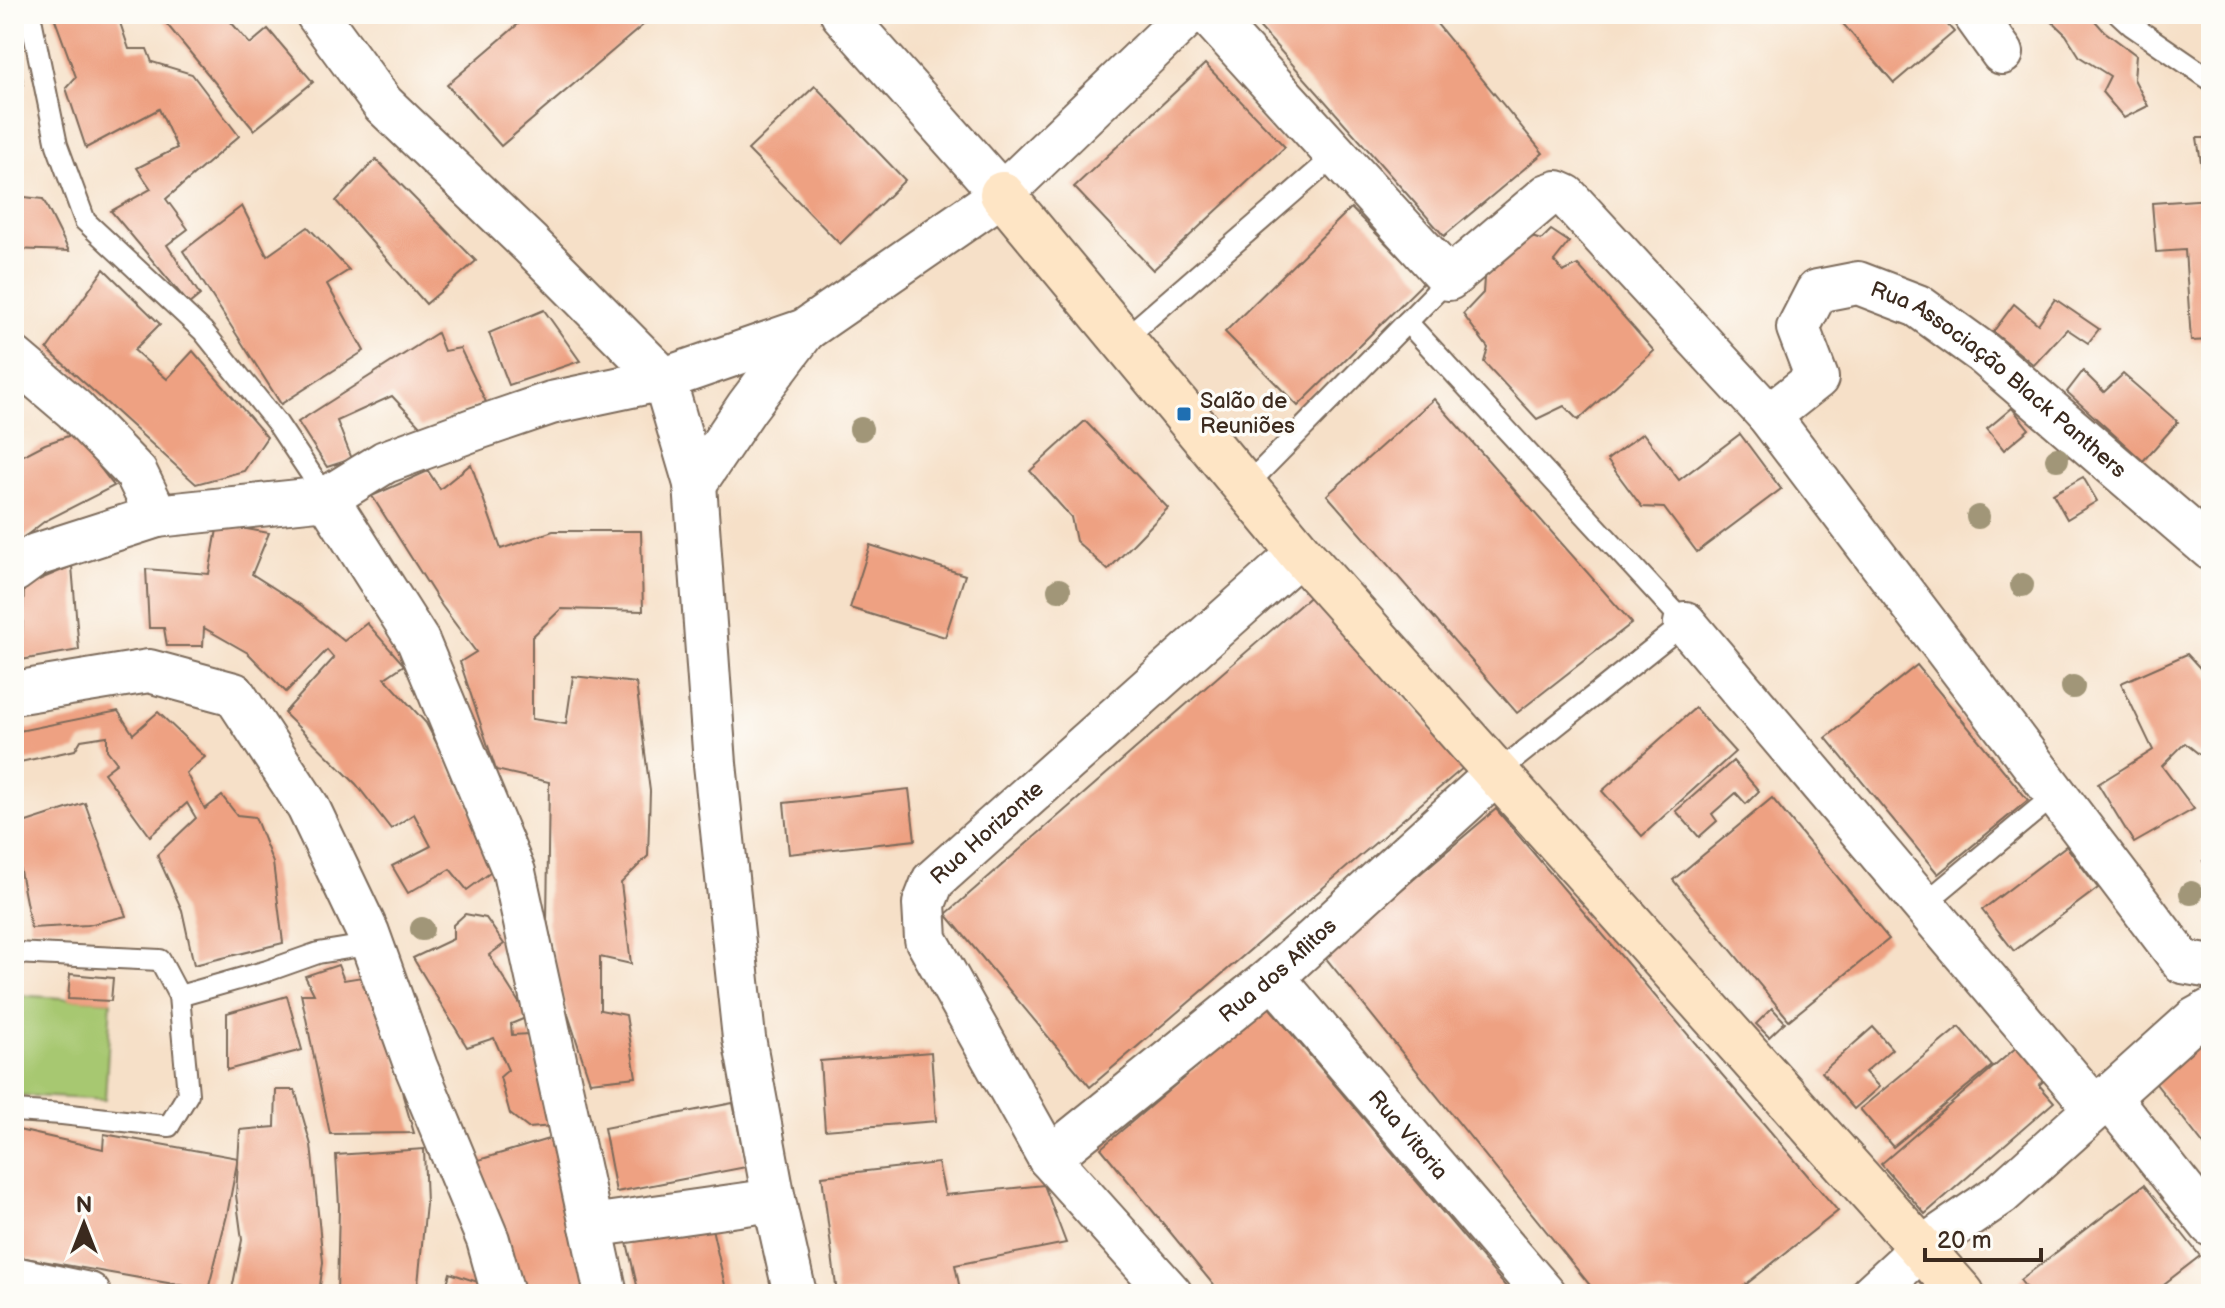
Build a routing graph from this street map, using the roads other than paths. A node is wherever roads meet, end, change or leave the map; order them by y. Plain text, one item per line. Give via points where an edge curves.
1 (30, 14) edge
2 (317, 14) edge
3 (842, 14) edge
4 (1189, 14) edge
5 (1208, 14) edge
6 (1974, 14) edge
7 (2119, 14) edge
8 (2002, 53) dead end
9 (2211, 80) edge
10 (1336, 155) junction
11 (1002, 194) junction
12 (1449, 279) junction
13 (1407, 322) junction
14 (805, 330) junction
15 (1123, 340) junction
16 (14, 358) edge
17 (664, 379) junction
18 (1769, 416) junction
19 (695, 484) junction
20 (1245, 487) junction
21 (327, 498) junction
22 (157, 516) junction
23 (2211, 549) edge
24 (1300, 553) junction
25 (14, 571) edge
26 (1685, 623) junction
27 (14, 693) edge
28 (1498, 772) junction
29 (2056, 794) junction
30 (1923, 905) junction
31 (373, 944) junction
32 (14, 953) edge
33 (2211, 967) edge
34 (1273, 977) junction
35 (179, 996) junction
36 (2211, 1010) edge
37 (2102, 1102) junction
38 (14, 1111) edge
39 (1049, 1158) junction
40 (774, 1200) junction
41 (2211, 1225) edge
42 (591, 1226) junction
43 (1922, 1248) junction
44 (14, 1278) edge
45 (89, 1294) edge
46 (503, 1294) edge
47 (606, 1294) edge
48 (795, 1294) edge
49 (1171, 1294) edge
50 (1544, 1294) edge
51 (1872, 1294) edge
52 (1962, 1294) edge

1 - 21 lane via 57,145 85,221 203,331 277,423
2 - 17 street via 383,104
3 - 11 street
4 - 11 street
5 - 10 street
6 - 8 street
7 - 9 lane
10 - 12 street
10 - 15 lane
11 - 14 street
11 - 15 street
12 - 13 lane
12 - 18 street via 1557,192
13 - 20 lane
13 - 26 lane
14 - 17 street
14 - 19 street
15 - 20 street
16 - 22 street via 74,409 136,473
17 - 19 street
17 - 21 street via 551,403 475,429 385,462
18 - 23 street, Rua Associação Black Panthers via 1817,378 1798,328 1817,291 1858,283 1918,306 1983,353
18 - 29 street
19 - 40 street via 715,764 744,1038
20 - 24 street
21 - 22 street
21 - 42 street via 418,641 514,872
22 - 25 street via 36,555
24 - 28 street
24 - 39 street, Rua Horizonte via 933,881 924,904 926,939
26 - 28 lane
26 - 30 street
27 - 31 street via 149,671 234,694 308,807
28 - 34 street, Rua dos Aflitos
28 - 43 street
29 - 30 lane
29 - 33 street via 2183,962
30 - 37 street
31 - 35 lane via 318,953
31 - 46 street via 416,1067 488,1240
32 - 35 lane via 160,960
34 - 39 street, Rua dos Aflitos
34 - 50 street, Rua Vitoria
35 - 38 lane via 188,1094 169,1126
36 - 37 street
37 - 41 street
37 - 43 street via 2001,1194
39 - 49 street, Rua Horizonte
40 - 42 street
40 - 48 street
42 - 47 street
43 - 51 street
43 - 52 street
44 - 45 street

